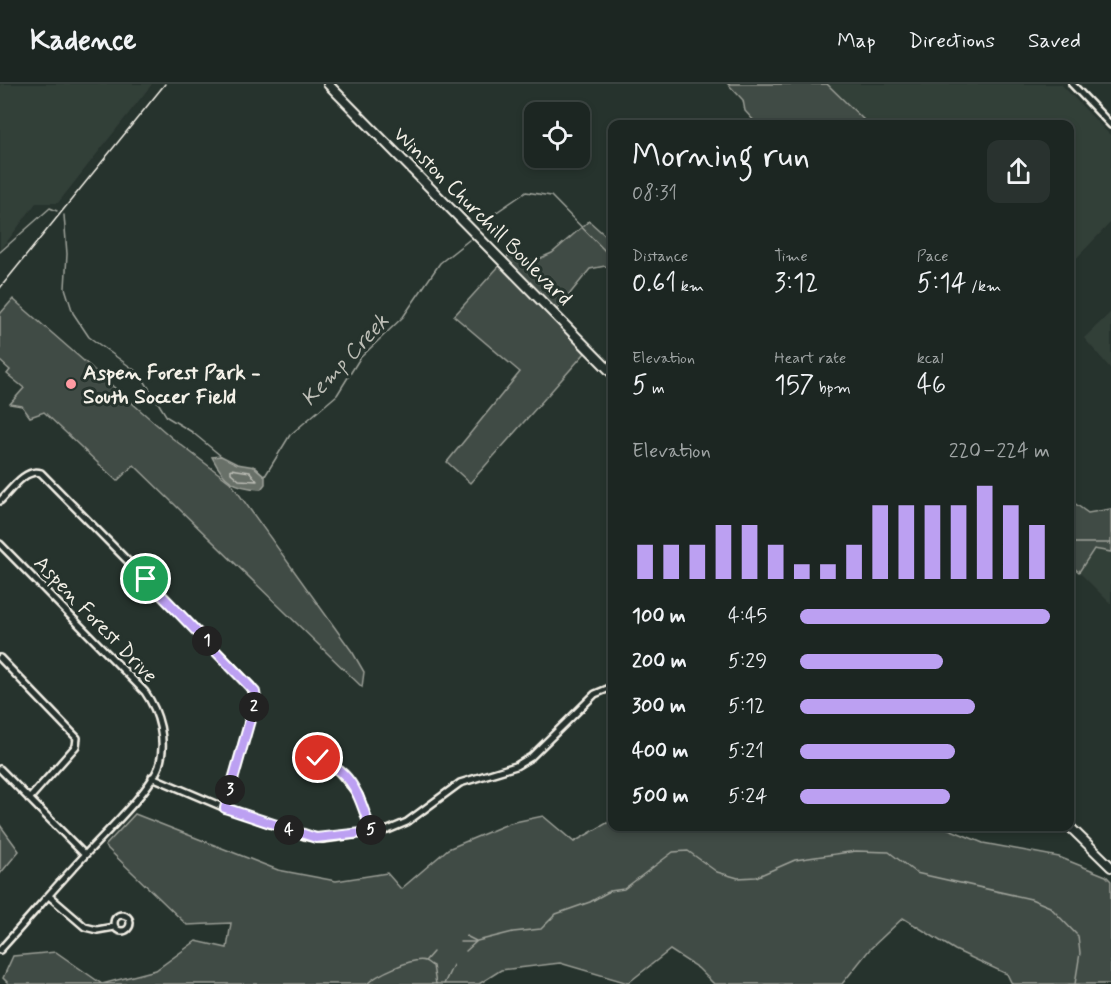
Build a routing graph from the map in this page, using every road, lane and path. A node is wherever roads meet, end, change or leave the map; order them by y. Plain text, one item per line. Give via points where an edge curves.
1 (328, 84) edge
2 (1072, 84) edge
3 (1111, 124) edge
4 (608, 369) edge
5 (0, 501) edge
6 (0, 544) edge
7 (0, 658) edge
8 (608, 689) edge
9 (333, 765) dead end
10 (0, 769) edge
11 (152, 777) junction
12 (29, 800) junction
13 (225, 808) junction
14 (1074, 831) edge
15 (371, 832) junction
16 (85, 855) junction
17 (1111, 867) edge
18 (49, 896) junction
19 (114, 927) dead end
20 (0, 950) edge

1 - 4 main road, Winston Churchill Boulevard
2 - 3 street
5 - 13 street via 28,473 41,473 251,686 256,699
6 - 11 street, Aspen Forest Drive via 152,702 159,718 161,743 159,766
7 - 12 street via 77,738 76,746
8 - 15 street via 595,694 531,757 516,766 460,783 407,822
9 - 15 street via 360,796
10 - 12 street
11 - 13 street
11 - 16 street, Aspen Forest Drive
12 - 16 street
13 - 15 street via 316,838
14 - 17 main road
16 - 18 street, Aspen Forest Drive
18 - 19 street via 86,927
18 - 20 street, Aspen Forest Drive

